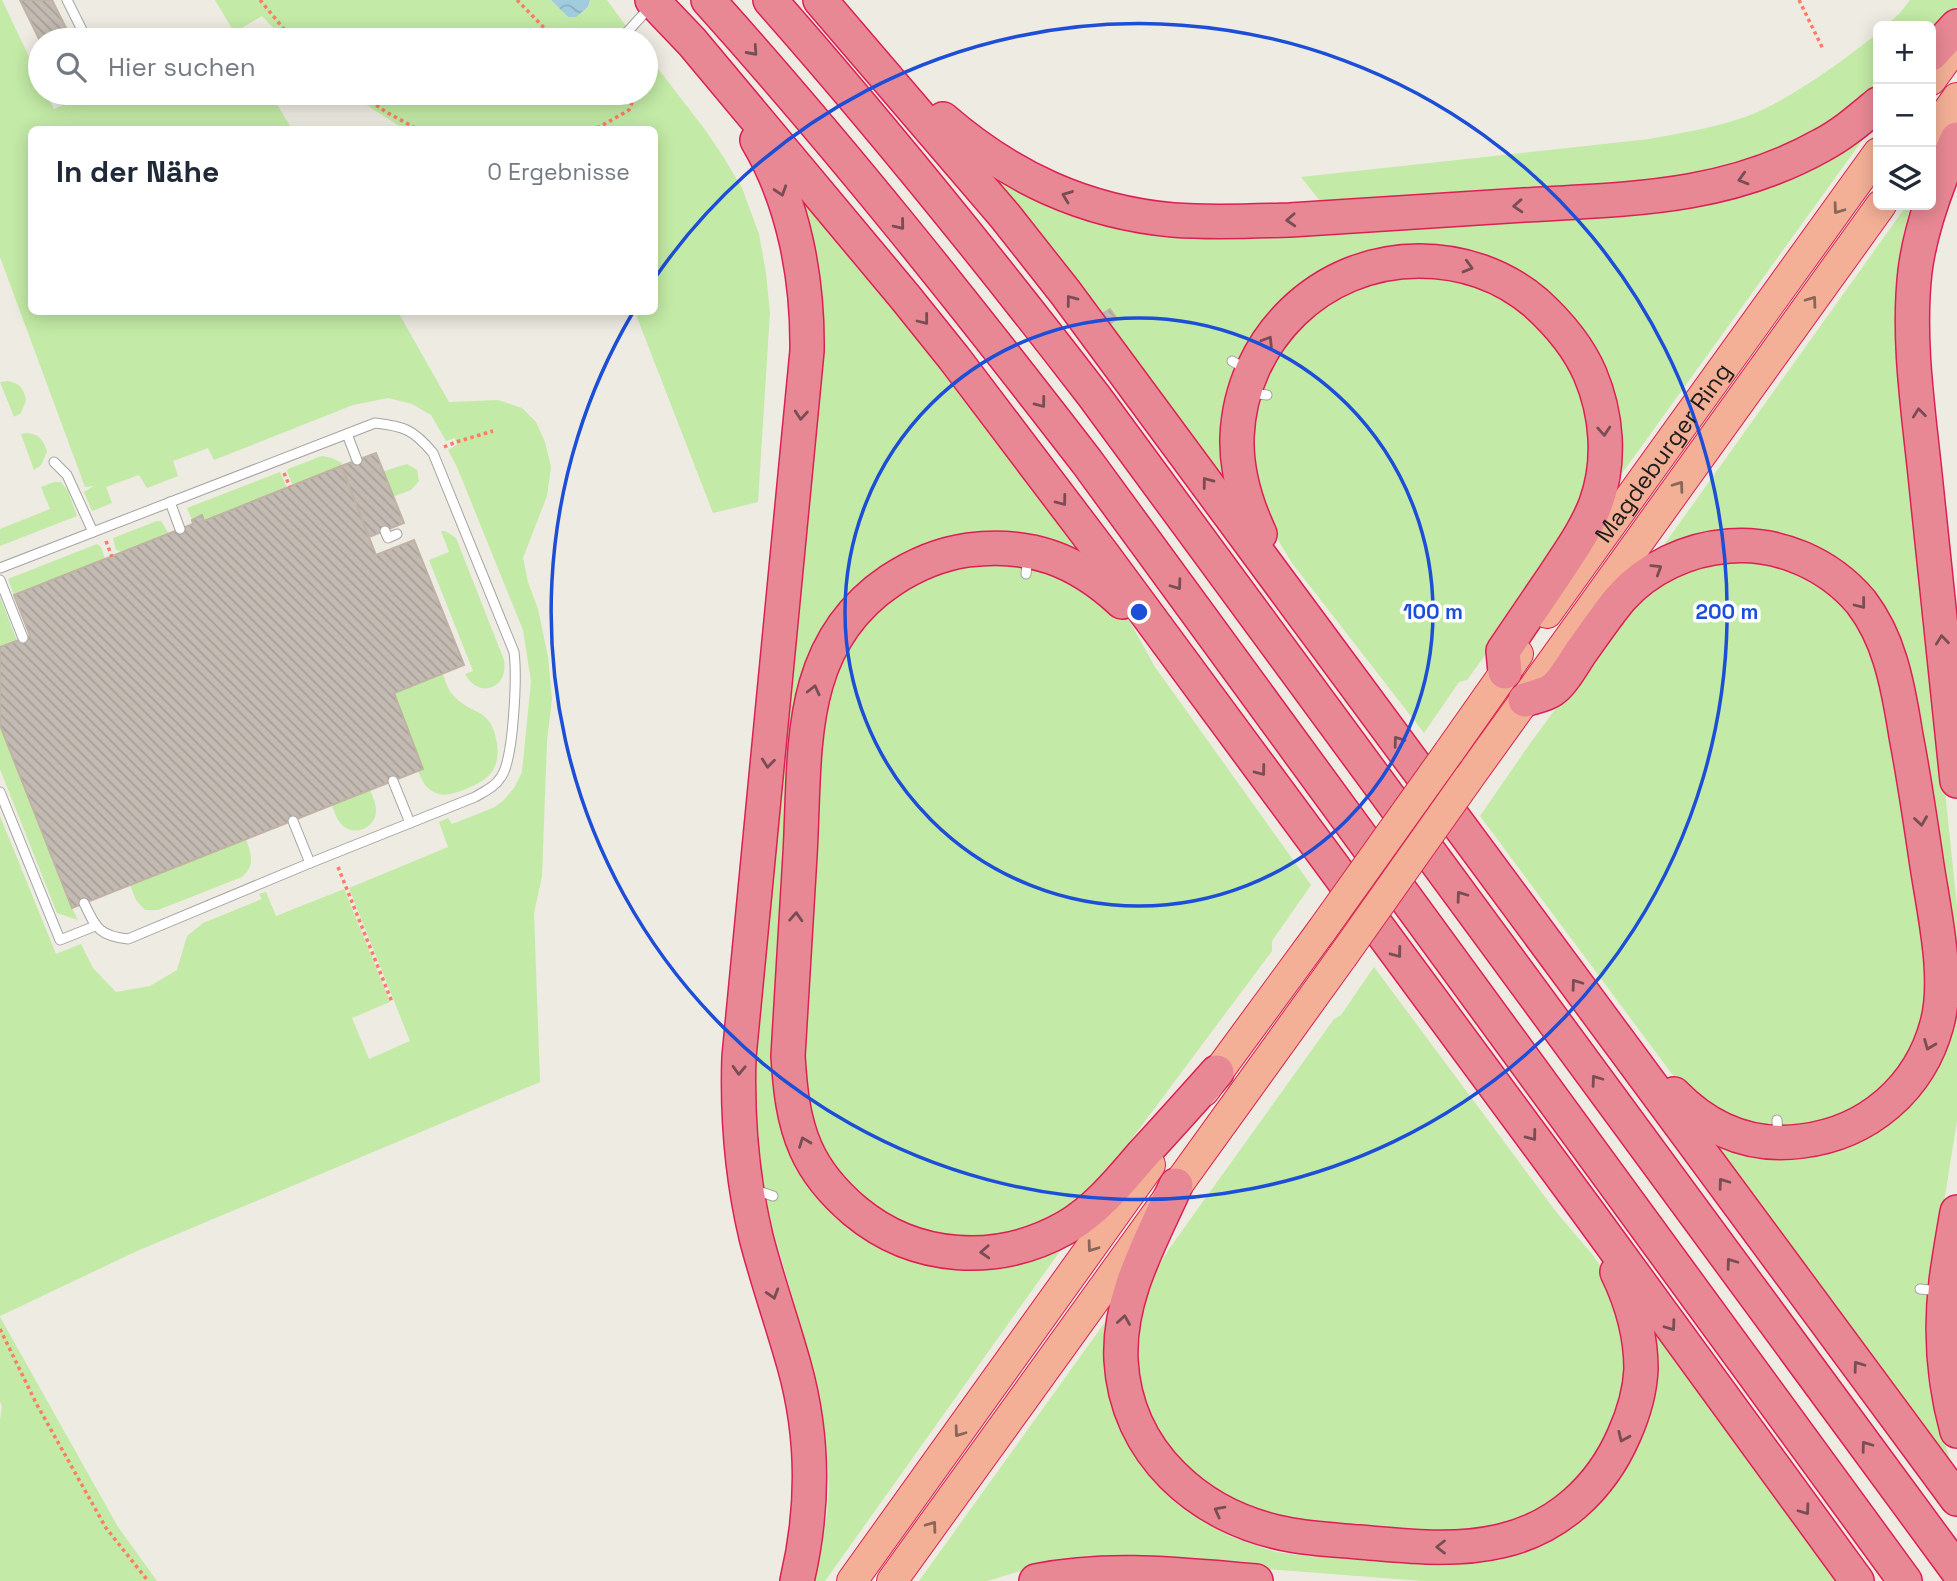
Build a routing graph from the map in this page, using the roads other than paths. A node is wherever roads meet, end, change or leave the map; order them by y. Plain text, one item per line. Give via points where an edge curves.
1 (67, 0) edge
2 (708, 0) edge
3 (771, 0) edge
4 (820, 0) edge
5 (653, 1) edge
6 (1957, 26) edge
7 (81, 28) edge
8 (630, 28) edge
9 (692, 42) junction
10 (1957, 44) edge
11 (1936, 49) edge
12 (874, 61) junction
13 (1936, 73) edge
14 (1957, 98) edge
15 (1873, 108) edge
16 (1936, 128) edge
17 (1957, 139) edge
18 (1873, 160) edge
19 (1877, 210) edge
20 (347, 434) junction
21 (357, 460) dead end
22 (54, 462) dead end
23 (170, 502) junction
24 (180, 529) dead end
25 (385, 531) dead end
26 (93, 532) junction
27 (397, 534) dead end
28 (0, 568) edge
29 (0, 580) edge
30 (1306, 616) junction
31 (23, 638) dead end
32 (1182, 664) junction
33 (1505, 672) junction
34 (1525, 700) junction
35 (393, 781) dead end
36 (1957, 781) edge
37 (0, 792) edge
38 (293, 821) dead end
39 (410, 823) junction
40 (310, 863) junction
41 (84, 903) dead end
42 (95, 926) junction
43 (1617, 1039) junction
44 (1217, 1072) junction
45 (1176, 1185) junction
46 (1588, 1212) junction
47 (1957, 1212) edge
48 (1952, 1373) edge
49 (1957, 1431) edge
50 (1957, 1499) edge
51 (1957, 1570) edge
52 (797, 1581) edge
53 (852, 1581) edge
54 (892, 1581) edge
55 (1036, 1581) edge
56 (1256, 1581) edge
57 (1857, 1581) edge
58 (1905, 1581) edge

1 - 7 lane
2 -> 58 highway via 872,190 1072,443
51 -> 3 highway via 1086,387 887,135
4 - 12 highway
5 - 8 lane
5 - 9 highway
6 - 11 highway
9 -> 32 highway via 946,348
9 -> 52 highway via 773,169 797,248 807,318 802,413 739,1057 739,1111 760,1192 764,1265 795,1367 806,1424 810,1494
10 - 13 highway
15 -> 12 highway via 1838,135 1788,162 1686,193 1290,220 1193,221 1105,208 1021,176 959,133
30 -> 12 highway via 1065,292
14 - 16 highway
36 -> 17 highway via 1916,383 1913,311 1919,246
18 -> 33 highway, Magdeburger Ring
34 -> 19 highway, Magdeburger Ring
20 - 21 lane
20 - 23 lane
20 - 39 lane via 375,423 401,425 433,453 510,642 516,669 511,742 502,776 494,787 475,797
22 - 26 lane via 67,475
23 - 24 lane
23 - 26 lane
25 - 27 lane via 388,538
26 - 28 lane
29 - 31 lane
30 -> 33 highway via 1266,546 1242,485 1237,438 1249,380 1273,334 1317,292 1383,264 1458,264 1517,289 1572,341 1600,401 1605,440 1596,503 1573,549 1503,651
43 -> 30 highway
44 -> 32 highway via 1101,1201 1077,1220 1023,1247 956,1253 906,1242 878,1228 832,1190 801,1137 788,1056 813,694 836,636 855,612 895,578 944,555 980,548 1023,553 1066,562 1096,579
32 -> 46 highway
33 - 44 highway, Magdeburger Ring, bridge
34 -> 43 highway via 1554,689 1635,584 1673,559 1731,545 1786,552 1832,575 1870,616 1889,655 1916,792 1941,966 1935,1032 1912,1078 1891,1102 1842,1132 1811,1140 1778,1131 1762,1142 1703,1119
34 - 45 highway, Magdeburger Ring, bridge
35 - 39 lane
37 - 42 lane via 60,940
38 - 40 lane
39 - 40 lane
40 - 42 lane via 128,939 113,937
41 - 42 lane
50 -> 43 highway
44 -> 53 highway, Magdeburger Ring
46 -> 45 highway via 1622,1283 1638,1332 1640,1381 1619,1446 1588,1492 1545,1525 1482,1545 1422,1547 1301,1537 1249,1524 1197,1498 1153,1453 1125,1389 1122,1332 1131,1290
54 -> 45 highway, Magdeburger Ring
46 -> 57 highway
47 - 48 highway via 1933,1291
48 - 49 highway
55 - 56 highway via 1134,1572

